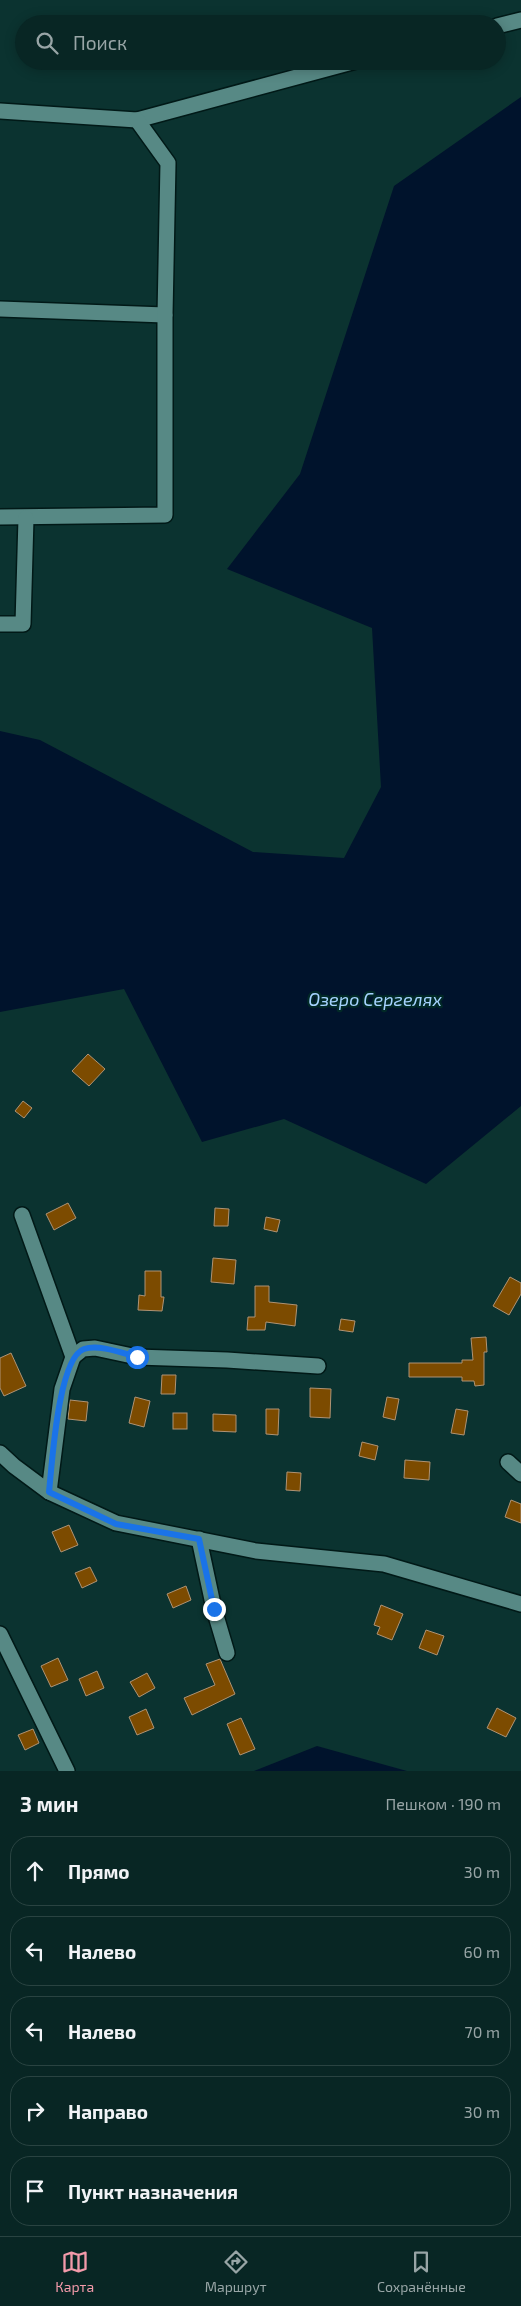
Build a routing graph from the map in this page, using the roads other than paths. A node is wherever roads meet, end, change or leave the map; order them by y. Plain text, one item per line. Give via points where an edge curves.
1 (521, 20) edge
2 (506, 24) edge
3 (323, 70) edge
4 (0, 111) edge
5 (137, 120) junction
6 (0, 309) edge
7 (165, 315) junction
8 (0, 517) edge
9 (26, 518) junction
10 (0, 624) edge
11 (22, 1215) dead end
12 (73, 1358) junction
13 (318, 1366) dead end
14 (0, 1453) edge
15 (508, 1462) dead end
16 (521, 1474) edge
17 (49, 1492) junction
18 (199, 1539) junction
19 (521, 1604) edge
20 (0, 1634) edge
21 (227, 1653) dead end
22 (67, 1771) edge

1 - 2 street
3 - 5 street
4 - 5 street
5 - 7 street via 168,163
6 - 7 street
7 - 9 street via 165,515
8 - 9 street
9 - 10 street via 23,624
11 - 12 street
12 - 13 street via 83,1349 95,1348 137,1357
12 - 17 street via 62,1389
14 - 17 street
15 - 16 street
17 - 18 street via 116,1524
18 - 19 street via 256,1551 384,1564
18 - 21 street
20 - 22 street

